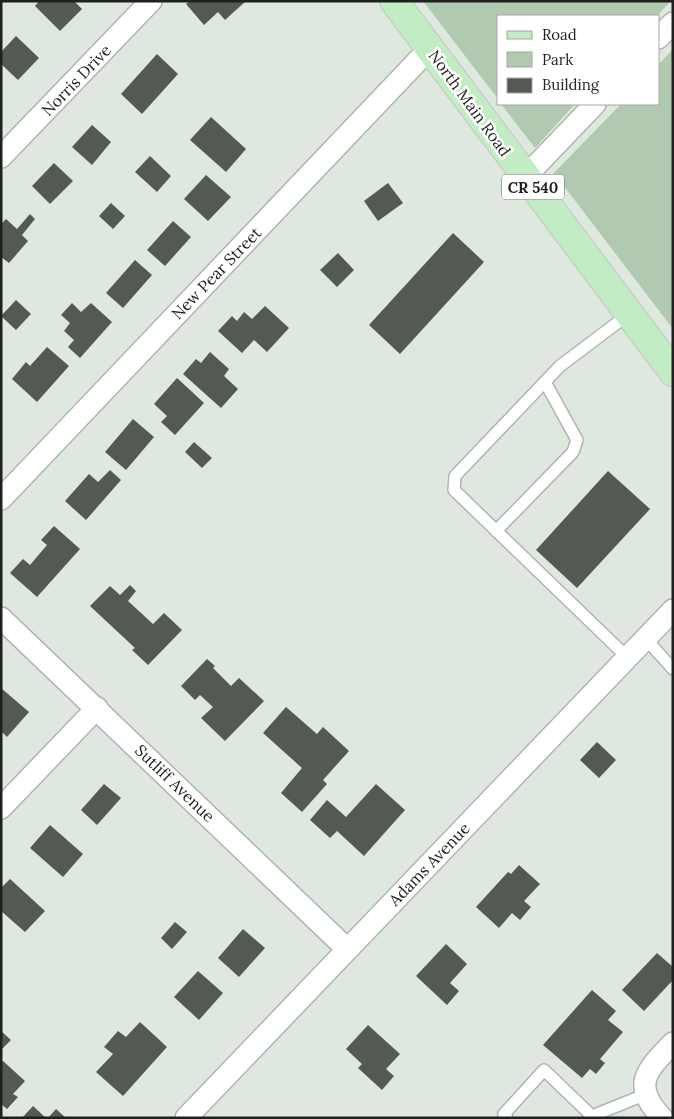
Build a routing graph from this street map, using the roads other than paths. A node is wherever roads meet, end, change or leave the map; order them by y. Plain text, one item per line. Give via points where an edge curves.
1 (151, 1) edge
2 (394, 1) edge
3 (673, 22) edge
4 (659, 37) edge
5 (430, 48) junction
6 (594, 105) edge
7 (1, 157) edge
8 (525, 177) junction
9 (629, 314) junction
10 (673, 372) edge
11 (545, 382) junction
12 (1, 499) edge
13 (496, 531) junction
14 (673, 610) edge
15 (1, 618) edge
16 (645, 638) junction
17 (627, 656) junction
18 (673, 669) edge
19 (97, 708) junction
20 (1, 808) edge
21 (347, 949) junction
22 (673, 1044) edge
23 (644, 1095) junction
24 (593, 1117) edge
25 (186, 1118) edge
26 (507, 1118) edge
27 (662, 1118) edge

1 - 7 street, Norris Drive
2 - 5 main road, North Main Road / CR 540
3 - 4 street
5 - 8 main road, North Main Road / CR 540
5 - 12 street, New Pear Street
6 - 8 street
8 - 9 main road, North Main Road / CR 540
9 - 10 main road, North Main Road / CR 540
9 - 11 lane via 560,366
11 - 13 lane via 577,440 573,452
11 - 13 lane via 455,476 454,490
13 - 17 lane
14 - 16 street, Adams Avenue
15 - 19 street, Sutliff Avenue
16 - 17 street, Adams Avenue
16 - 18 lane
17 - 21 street, Adams Avenue
19 - 20 street
19 - 21 street, Sutliff Avenue
21 - 25 street, Adams Avenue
22 - 23 street via 647,1072 643,1082
23 - 24 lane
23 - 27 street
24 - 26 lane via 544,1070 504,1114

